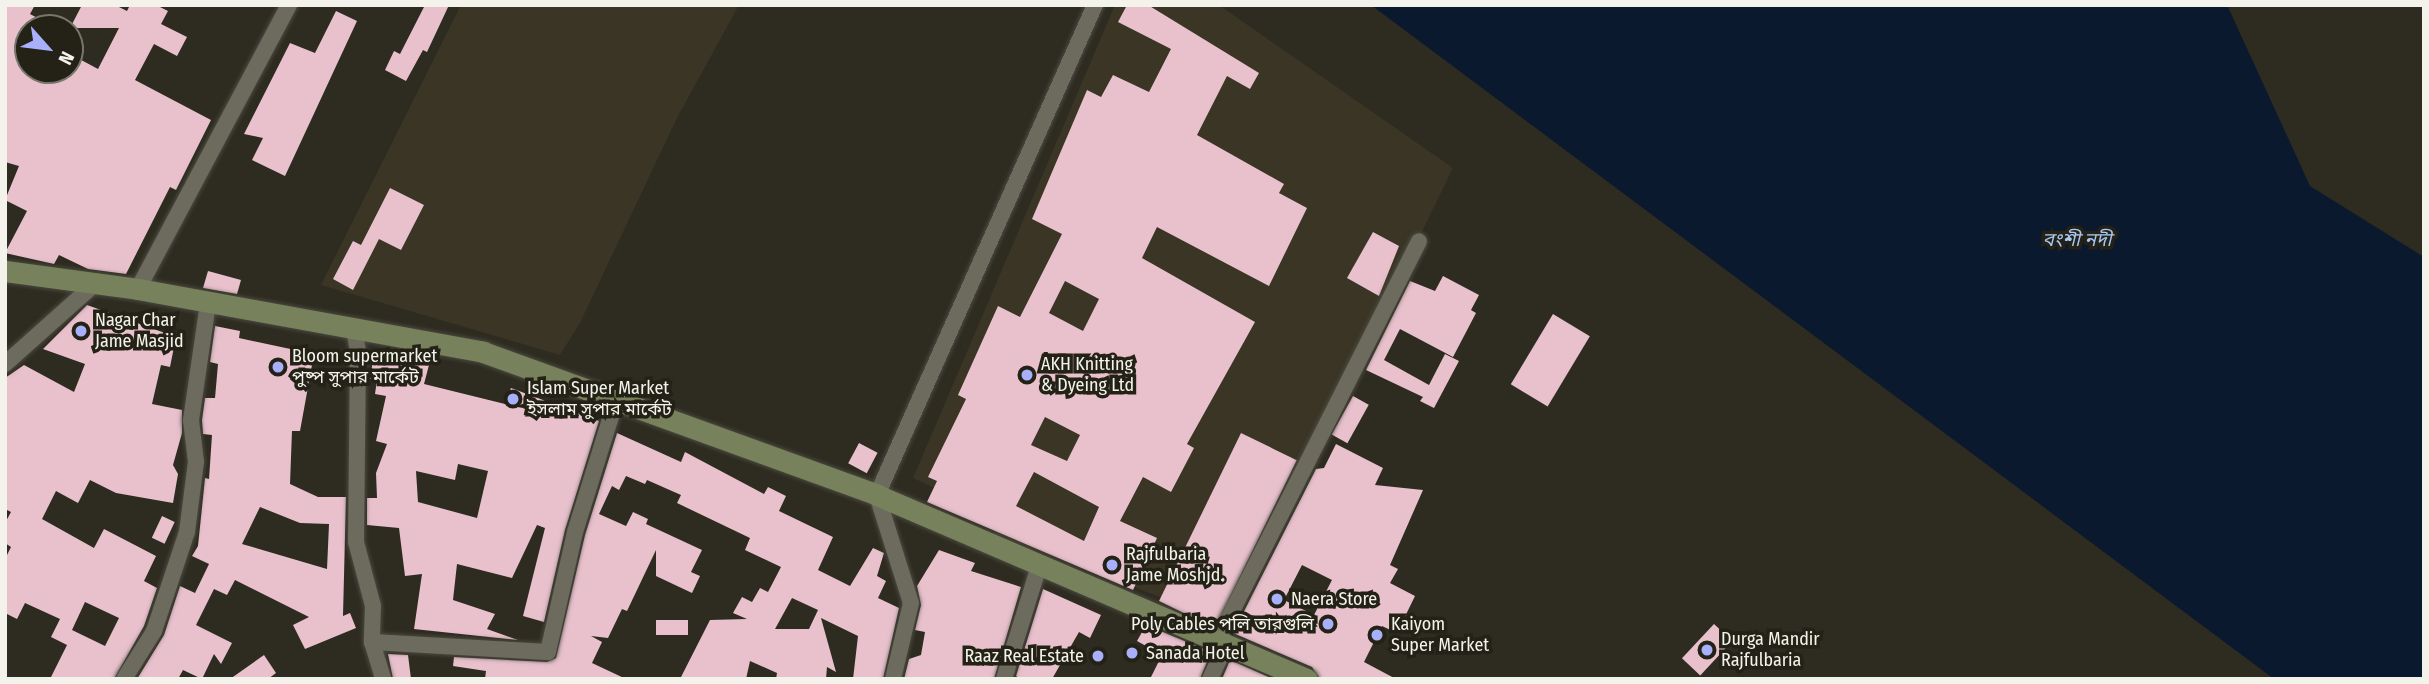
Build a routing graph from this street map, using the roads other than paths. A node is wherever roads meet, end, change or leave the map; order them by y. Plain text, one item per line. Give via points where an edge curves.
1 (289, 5) edge
2 (1095, 5) edge
3 (1419, 241) dead end
4 (5, 271) edge
5 (96, 283) junction
6 (138, 289) junction
7 (208, 303) junction
8 (354, 328) junction
9 (5, 364) edge
10 (617, 397) junction
11 (877, 495) junction
12 (1040, 566) junction
13 (372, 642) junction
14 (1220, 645) junction
15 (124, 679) edge
16 (383, 679) edge
17 (893, 679) edge
18 (1004, 679) edge
19 (1210, 679) edge
20 (1307, 679) edge

1 - 6 street
2 - 11 street
3 - 14 street
4 - 5 street
5 - 6 street
5 - 9 street
6 - 7 street
7 - 8 street
7 - 15 street via 191,420 196,462 187,532 154,631
8 - 10 street via 483,352
8 - 13 street via 358,352 356,542 373,606
10 - 11 street
10 - 13 street via 575,532 548,652
11 - 12 street
11 - 17 street via 911,603
12 - 14 street
12 - 18 street
13 - 16 street
14 - 19 street
14 - 20 street

